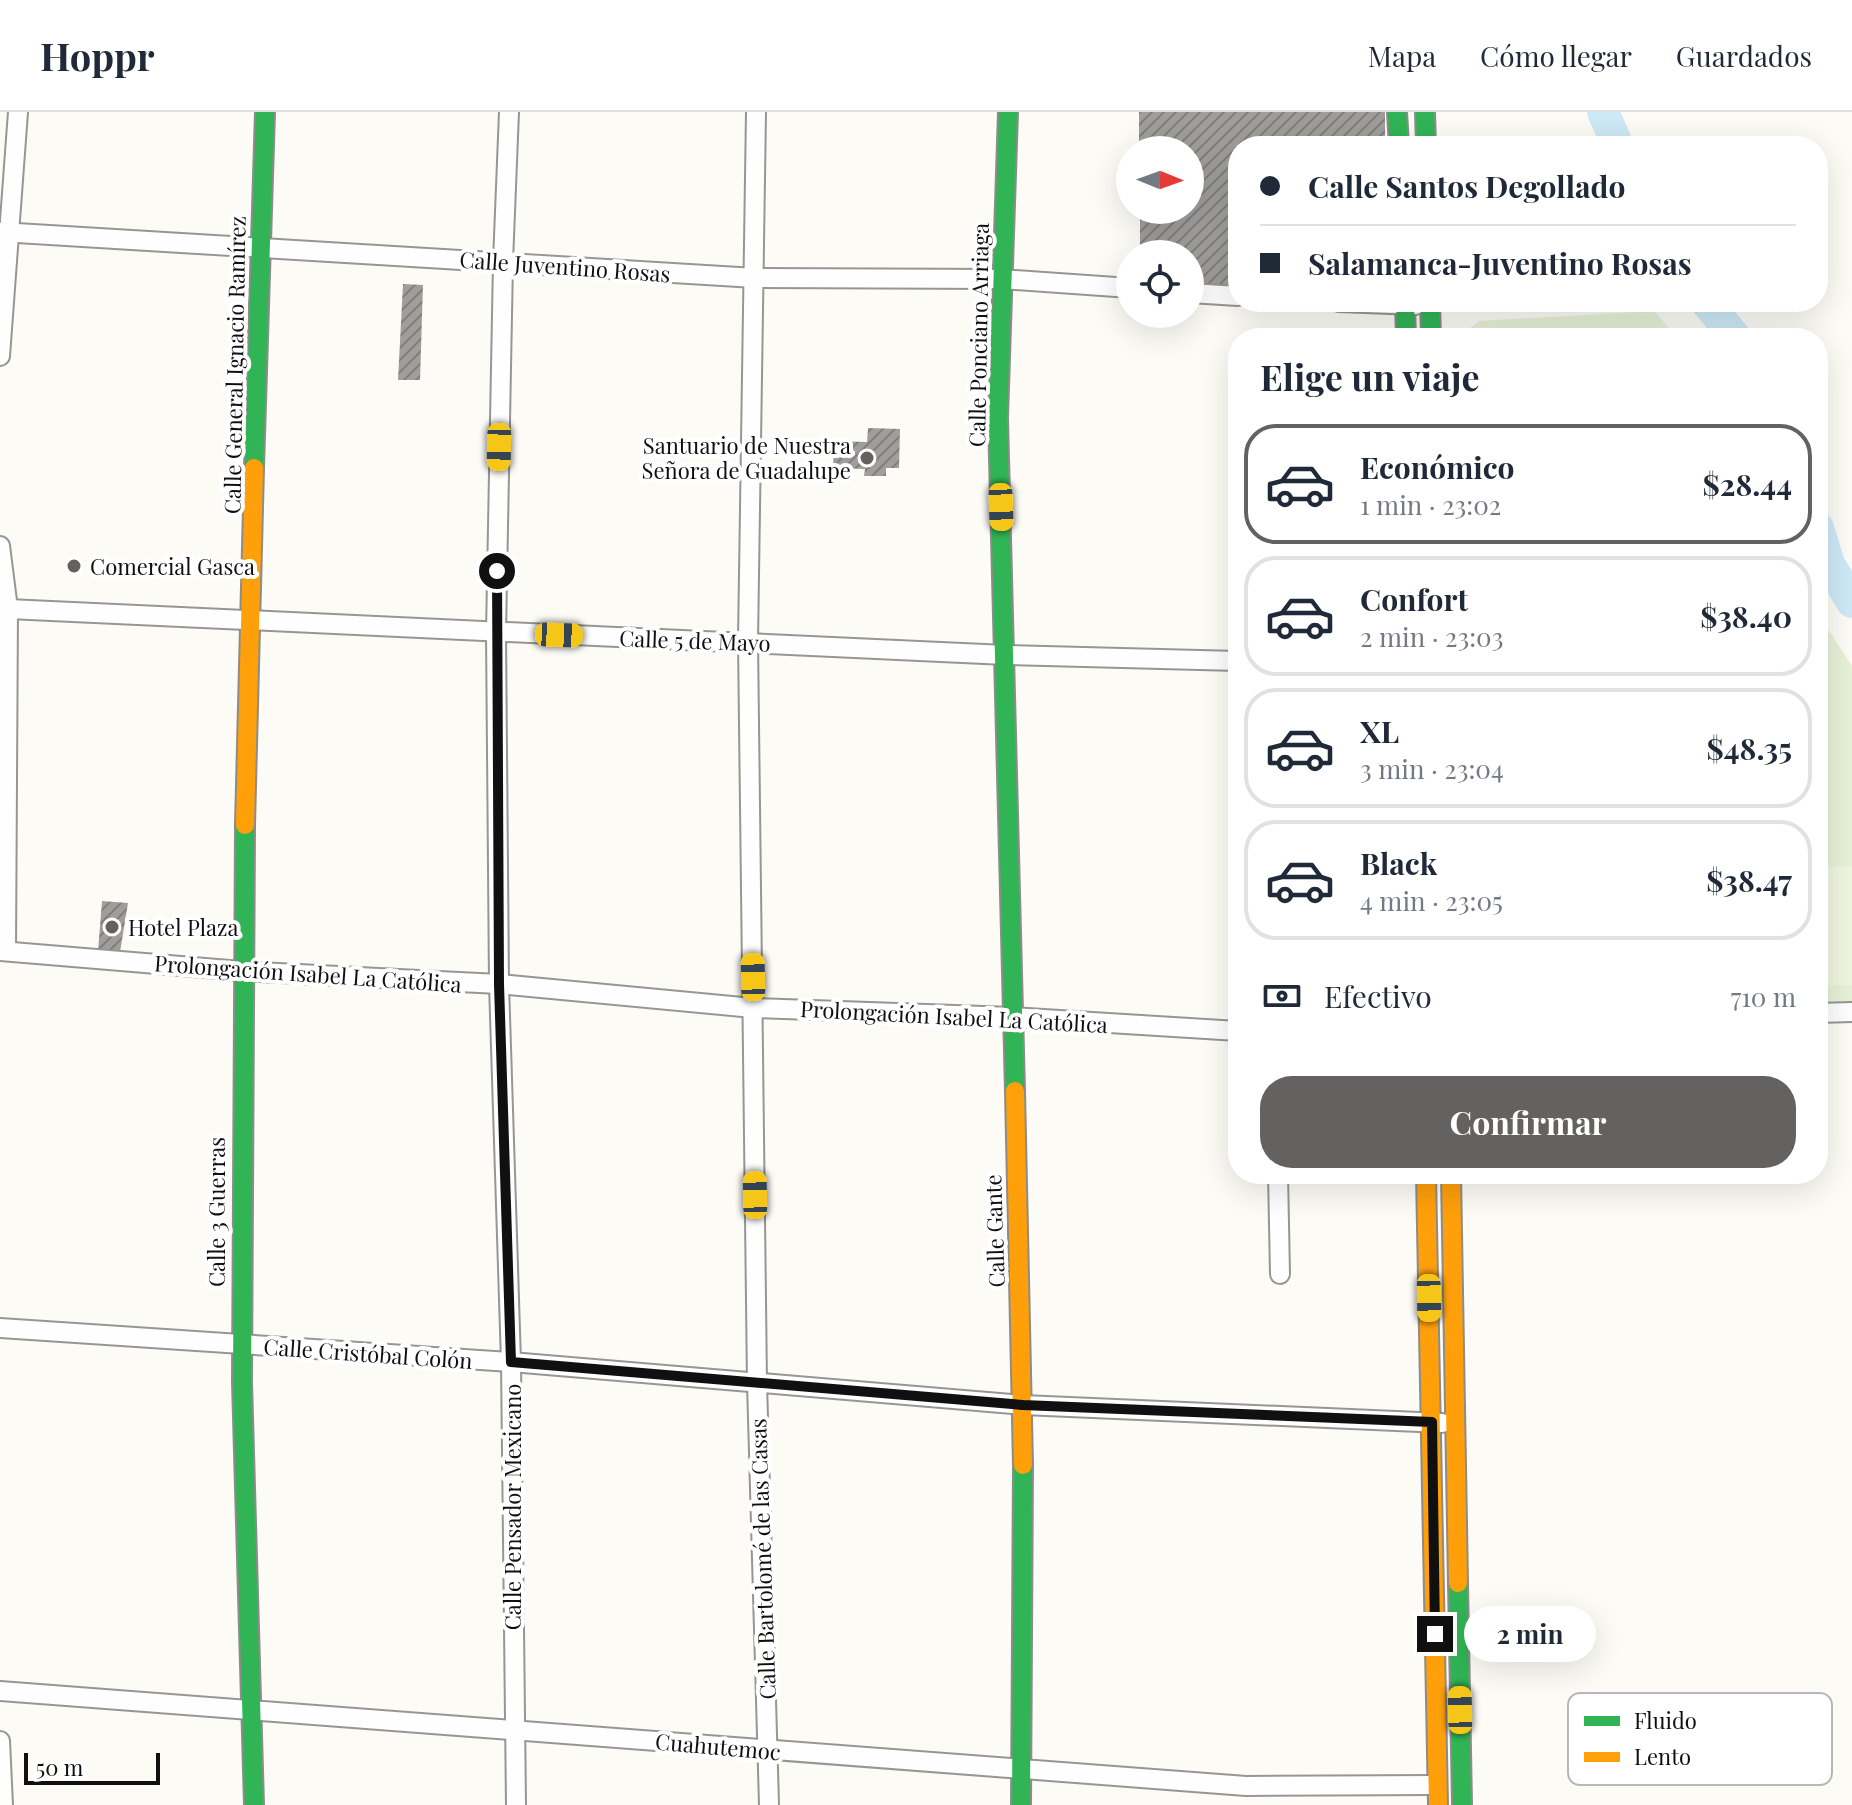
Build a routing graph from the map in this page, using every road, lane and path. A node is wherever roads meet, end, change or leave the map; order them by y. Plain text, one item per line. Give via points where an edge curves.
1 (18, 112) edge
2 (265, 112) edge
3 (509, 112) edge
4 (756, 112) edge
5 (1008, 112) edge
6 (1397, 112) edge
7 (1425, 112) edge
8 (1398, 136) edge
9 (1426, 136) edge
10 (5, 232) edge
11 (261, 247) junction
12 (503, 262) junction
13 (755, 278) junction
14 (1001, 279) junction
15 (1116, 287) edge
16 (1204, 294) edge
17 (1228, 295) edge
18 (0, 356) edge
19 (0, 546) edge
20 (8, 609) junction
21 (253, 619) junction
22 (496, 633) junction
23 (748, 641) junction
24 (1006, 655) junction
25 (1228, 661) edge
26 (3, 951) edge
27 (241, 971) junction
28 (499, 984) junction
29 (753, 1008) junction
30 (1852, 1012) edge
31 (1828, 1013) edge
32 (1012, 1017) junction
33 (1228, 1030) edge
34 (1278, 1184) edge
35 (1426, 1184) edge
36 (1451, 1184) edge
37 (1280, 1274) dead end
38 (0, 1328) edge
39 (240, 1346) junction
40 (511, 1362) junction
41 (757, 1383) junction
42 (1023, 1405) junction
43 (1432, 1422) junction
44 (1454, 1423) junction
45 (0, 1691) edge
46 (250, 1710) junction
47 (514, 1728) junction
48 (0, 1741) edge
49 (768, 1751) junction
50 (1020, 1768) junction
51 (1437, 1785) junction
52 (1246, 1796) edge
53 (3, 1805) edge
54 (254, 1805) edge
55 (516, 1805) edge
56 (769, 1805) edge
57 (1021, 1805) edge
58 (1438, 1805) edge
59 (1462, 1805) edge

1 - 10 street
2 - 11 street, Calle General Ignacio Ramírez
3 - 12 street, Calle Pensador Mexicano
4 - 13 street, Calle Bartolomé de las Casas
5 - 14 street, Calle Ponciano Arriaga
6 - 8 street
7 - 9 street
10 - 11 street, Calle Juventino Rosas
10 - 18 street
11 - 12 street, Calle Juventino Rosas
11 - 21 street, Calle General Ignacio Ramírez
12 - 13 street, Calle Juventino Rosas
12 - 22 street, Calle Pensador Mexicano
13 - 14 street, Calle Juventino Rosas
13 - 23 street, Calle Bartolomé de las Casas
14 - 15 street, Calle Juventino Rosas
14 - 24 street, Calle Ponciano Arriaga via 998,418
16 - 17 street
19 - 20 street
20 - 21 street, Calle 5 de Mayo
20 - 26 street
21 - 22 street, Calle 5 de Mayo
21 - 27 street, Calle 3 Guerras
22 - 23 street, Calle 5 de Mayo
22 - 28 street, Calle Pensador Mexicano
23 - 24 street, Calle 5 de Mayo
23 - 29 street, Calle Bartolomé de las Casas
24 - 25 street, Calle 5 de Mayo
24 - 32 street, Calle Gante
26 - 27 street, Prolongación Isabel La Católica
27 - 28 street, Prolongación Isabel La Católica
27 - 39 street, Calle 3 Guerras
28 - 29 street, Prolongación Isabel La Católica
28 - 40 street, Calle Pensador Mexicano
29 - 32 street, Prolongación Isabel La Católica
29 - 41 street, Calle Bartolomé de las Casas
30 - 31 street
32 - 33 street, Prolongación Isabel La Católica
32 - 42 street, Calle Gante
34 - 37 street
35 - 43 street
36 - 44 street
38 - 39 street, Calle Cristóbal Colón
39 - 40 street, Calle Cristóbal Colón
39 - 46 street, Calle 3 Guerras
40 - 41 street, Calle Cristóbal Colón
40 - 47 street, Calle Pensador Mexicano
41 - 42 street, Calle Cristóbal Colón
41 - 49 street, Calle Bartolomé de las Casas
42 - 43 street, Calle Cristóbal Colón
42 - 50 street, Calle Gante
43 - 44 street, Calle Cristóbal Colón
43 - 51 street
44 - 59 street
45 - 46 street, Cuahutemoc
46 - 47 street, Cuahutemoc
46 - 54 street, Calle 3 Guerras
47 - 49 street, Cuahutemoc
47 - 55 street, Calle Pensador Mexicano
48 - 53 street
49 - 50 street, Cuahutemoc
49 - 56 street, Calle Bartolomé de las Casas
50 - 52 street, Cuahutemoc
50 - 57 street, Calle Gante
51 - 52 street, Cuahutemoc
51 - 58 street

